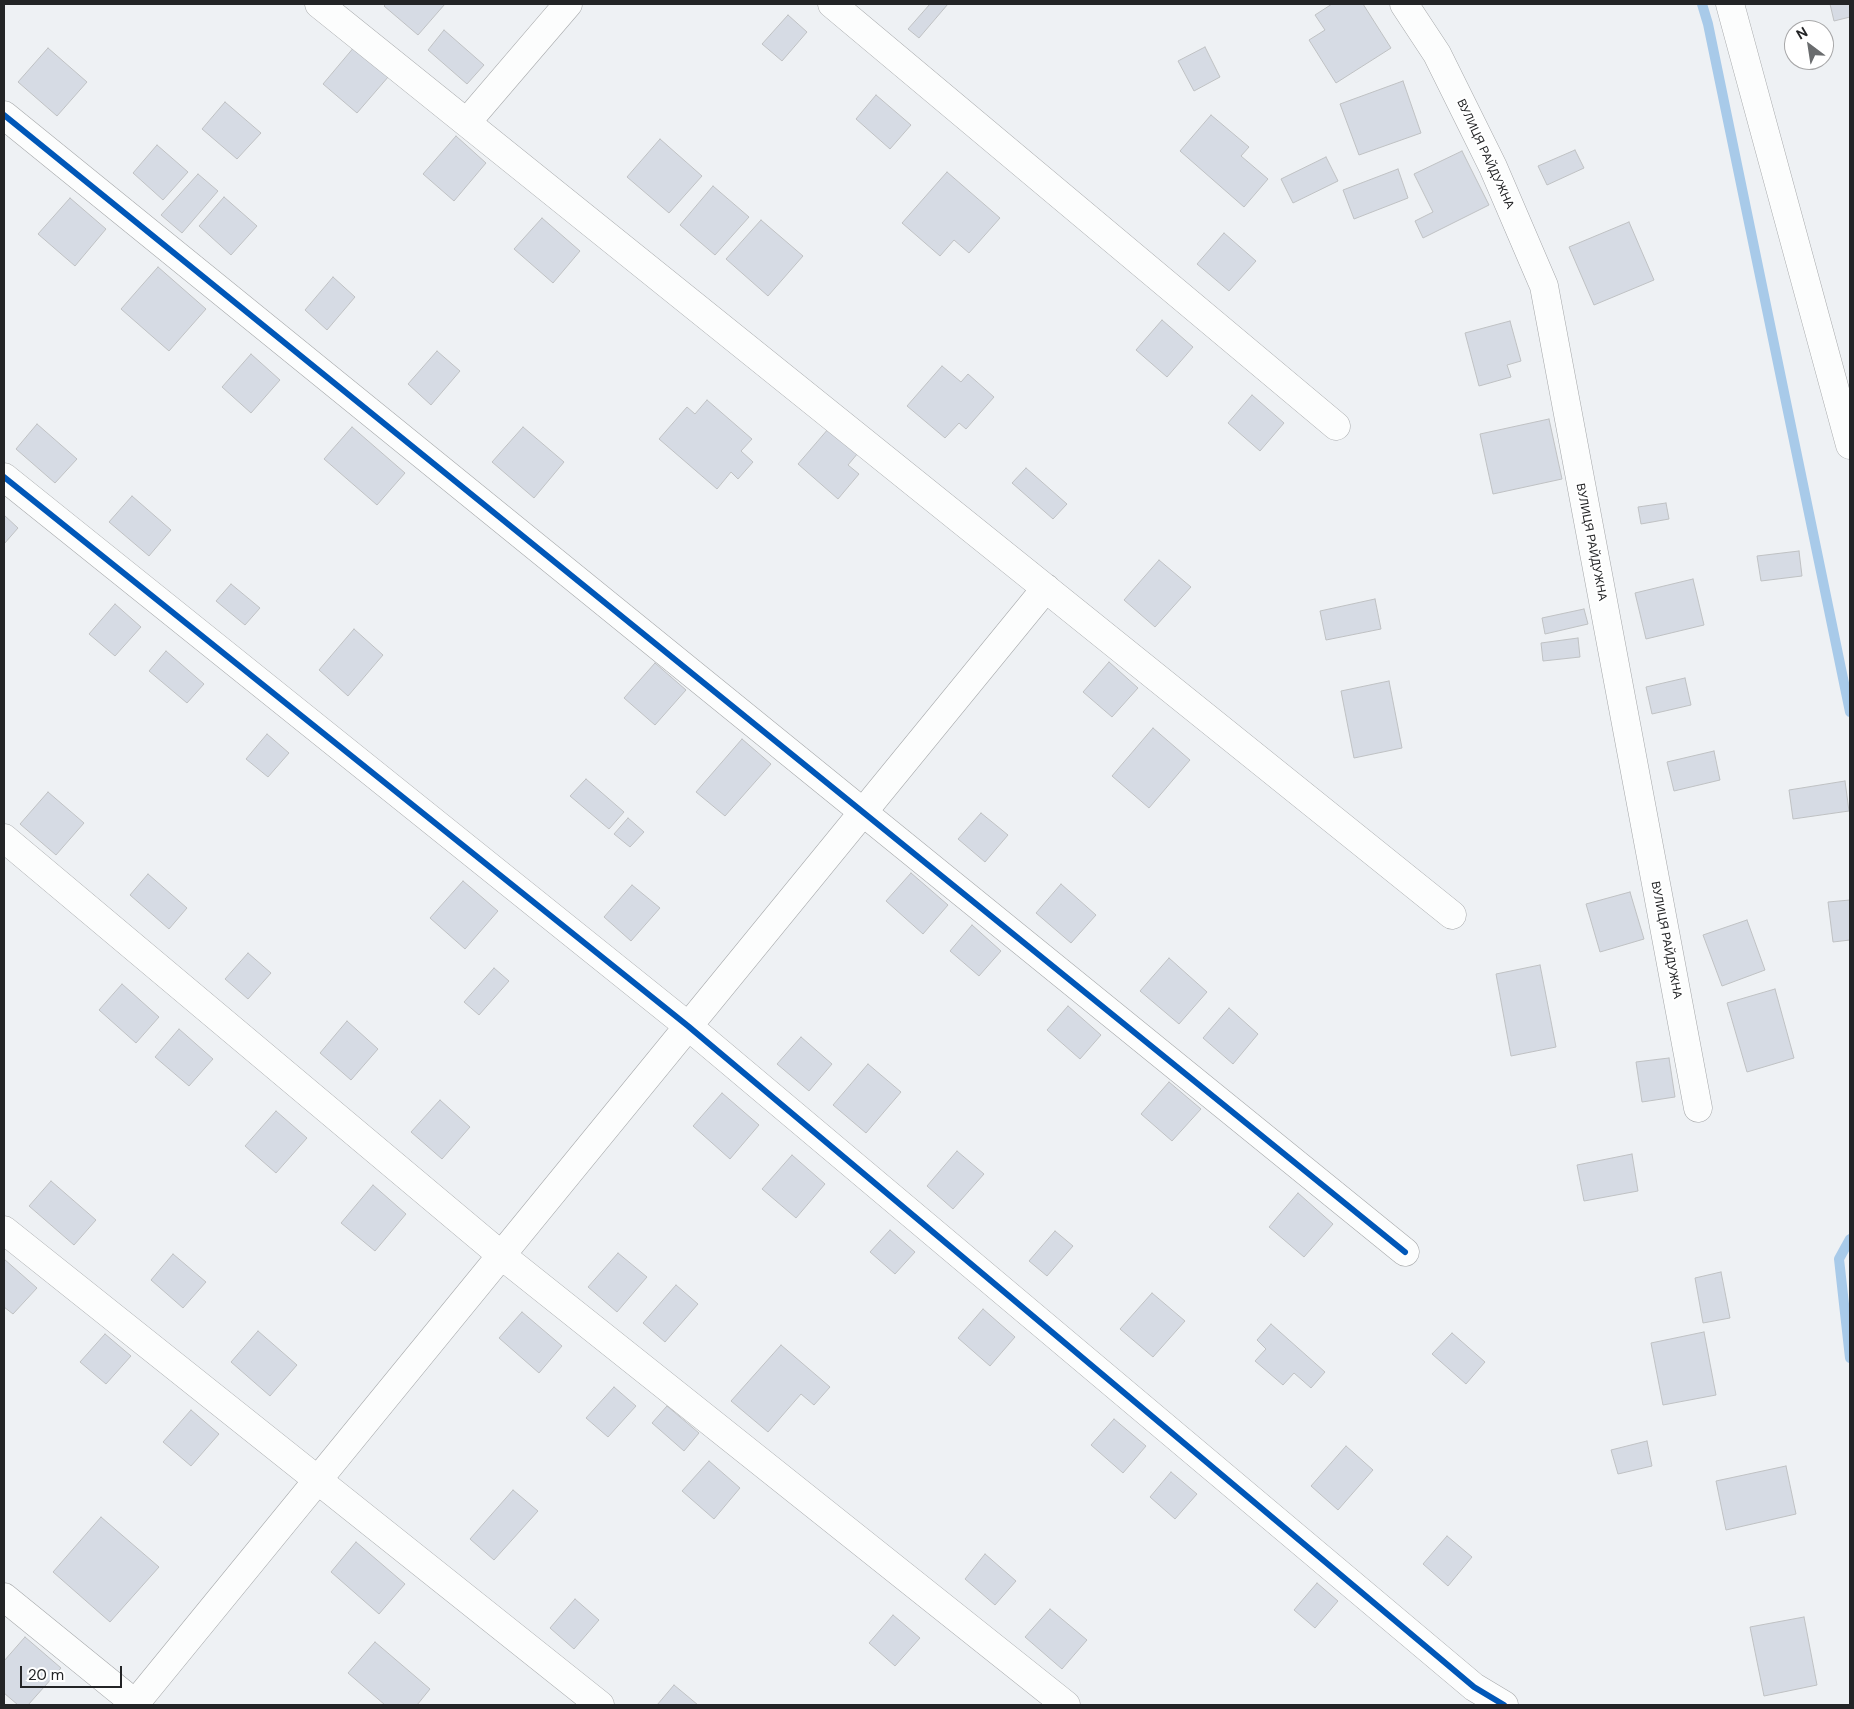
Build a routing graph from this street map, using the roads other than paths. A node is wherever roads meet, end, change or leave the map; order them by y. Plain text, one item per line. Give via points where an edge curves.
1 (319, 4) edge
2 (568, 4) edge
3 (832, 4) edge
4 (1404, 4) edge
5 (1730, 4) edge
6 (4, 115) edge
7 (467, 122) junction
8 (1336, 426) dead end
9 (1850, 444) edge
10 (4, 477) edge
11 (1046, 588) junction
12 (863, 812) junction
13 (4, 838) edge
14 (1452, 915) dead end
15 (688, 1026) junction
16 (1698, 1108) dead end
17 (4, 1230) edge
18 (1405, 1252) dead end
19 (502, 1255) junction
20 (318, 1480) junction
21 (4, 1596) edge
22 (136, 1705) edge
23 (600, 1705) edge
24 (1066, 1705) edge
25 (1504, 1705) edge

1 - 7 street
2 - 7 street
3 - 8 street
4 - 16 street, ВУЛИЦЯ РАЙДУЖНА via 1437,54 1493,166 1544,286
5 - 9 street
6 - 12 street
7 - 11 street
10 - 15 street
11 - 12 street
11 - 14 street
12 - 15 street
12 - 18 street
13 - 19 street
15 - 19 street
15 - 25 street via 1474,1688
17 - 20 street
19 - 20 street
19 - 24 street
20 - 22 street
20 - 23 street
21 - 22 street

